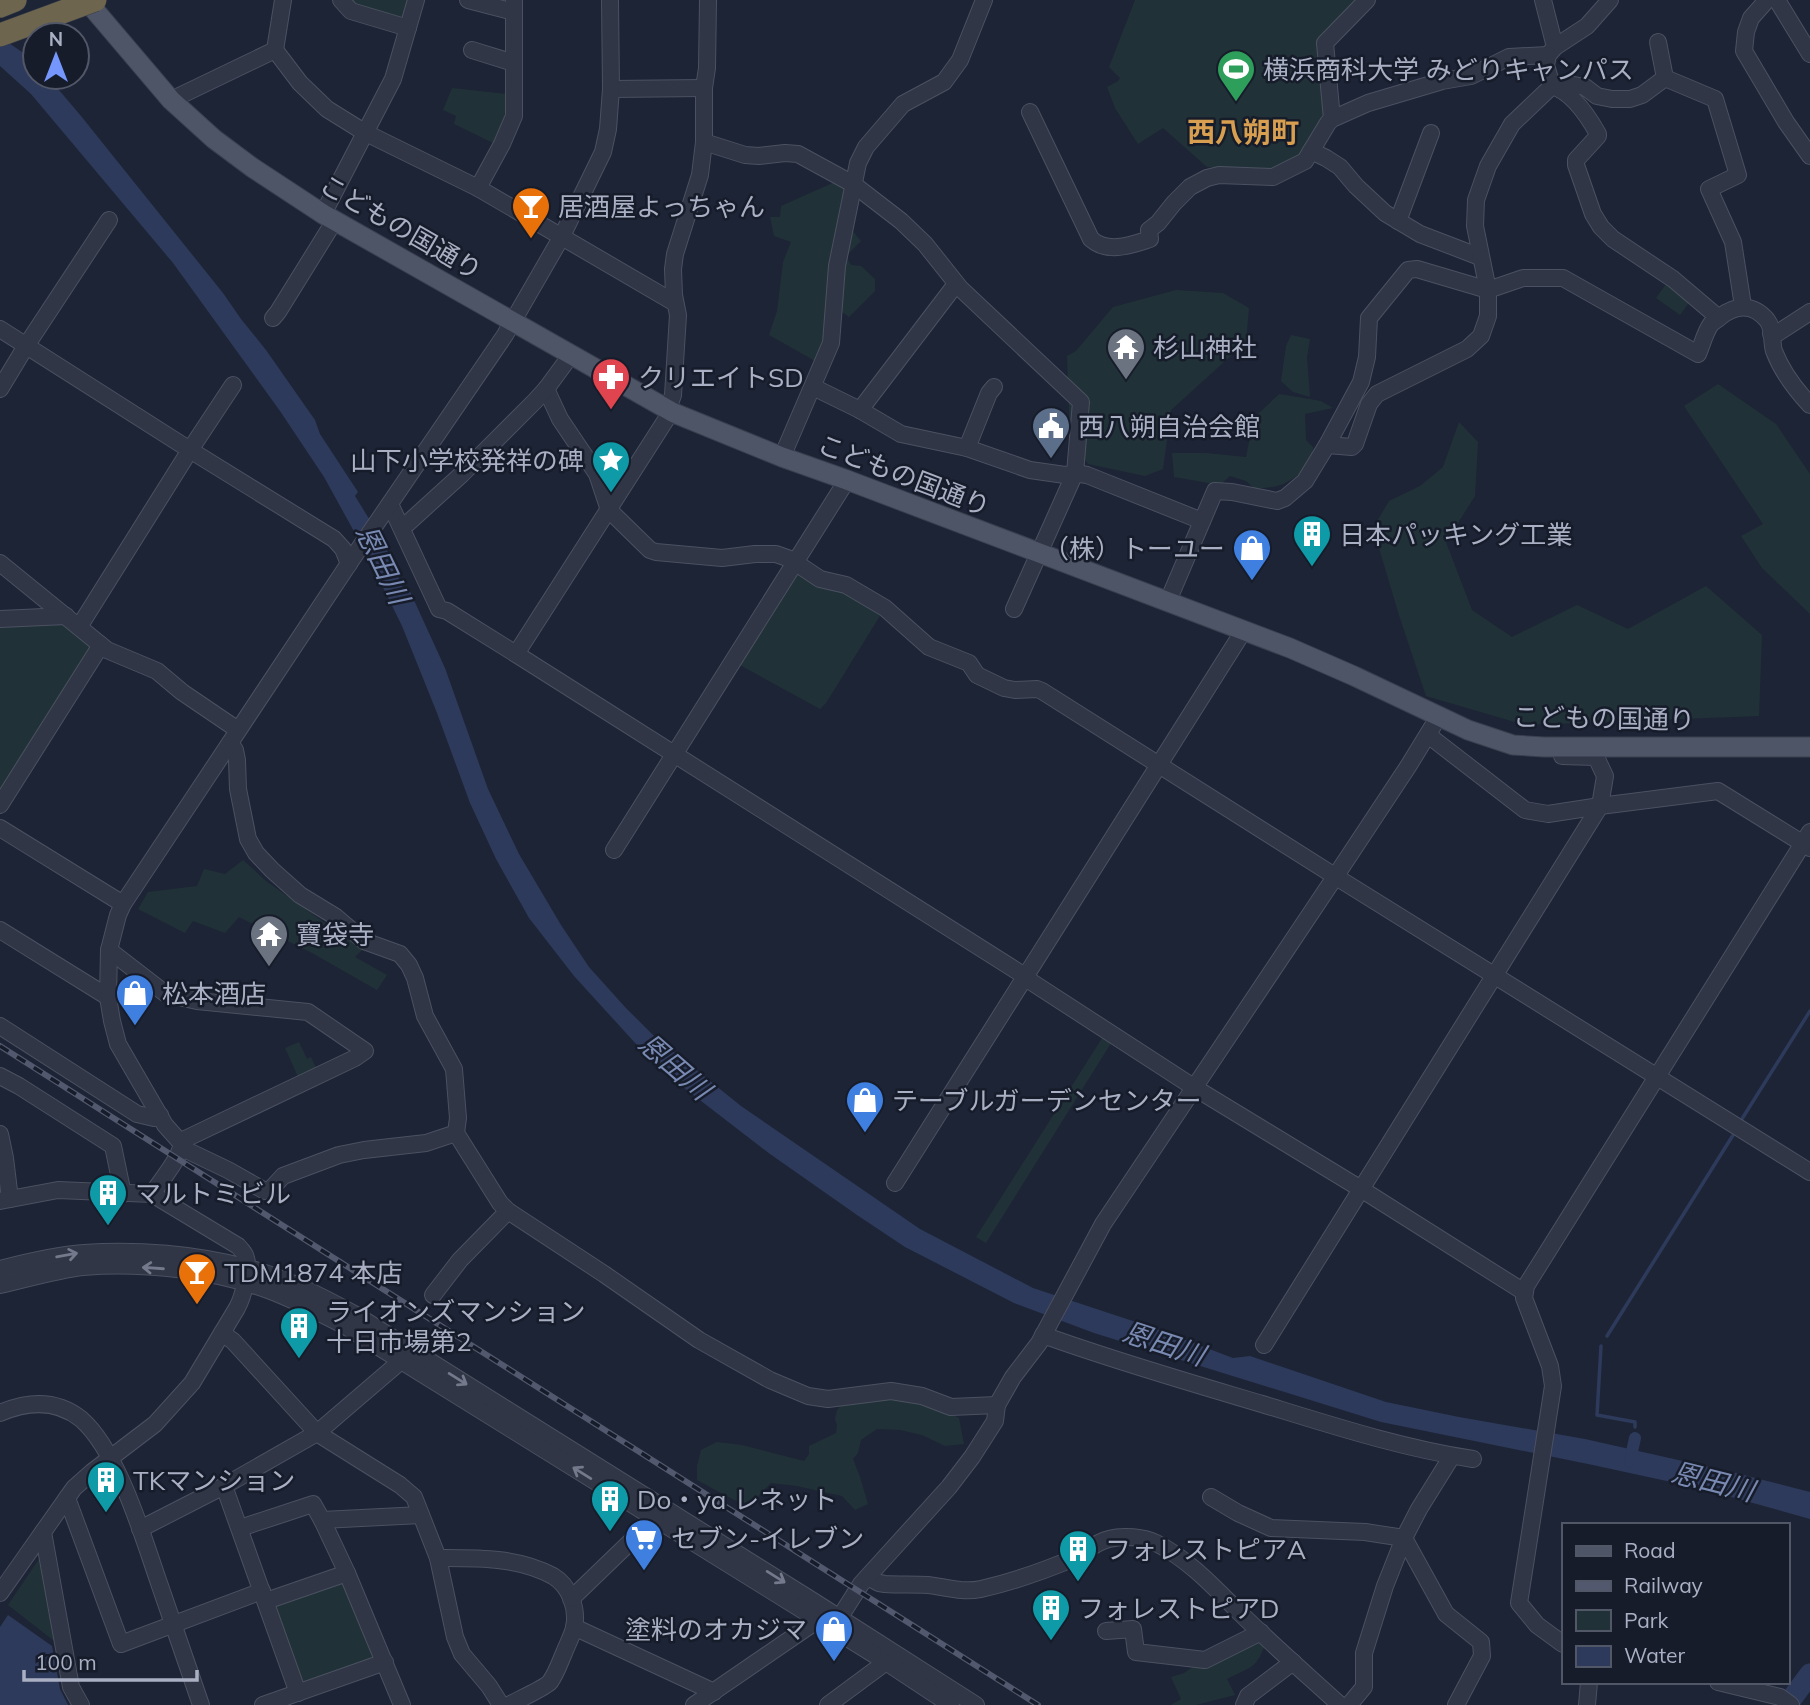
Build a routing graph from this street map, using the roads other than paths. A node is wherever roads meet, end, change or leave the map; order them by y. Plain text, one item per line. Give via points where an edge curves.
1 (15, 0) edge
2 (86, 0) edge
3 (95, 0) edge
4 (283, 0) edge
5 (341, 0) edge
6 (416, 0) edge
7 (468, 0) edge
8 (610, 0) edge
9 (708, 0) edge
10 (984, 0) edge
11 (1367, 0) edge
12 (1543, 0) edge
13 (1610, 0) edge
14 (1767, 0) edge
15 (1777, 0) edge
16 (0, 6) edge
17 (514, 6) edge
18 (408, 29) junction
19 (0, 35) edge
20 (1658, 42) dead end
21 (1808, 47) edge
22 (275, 50) junction
23 (472, 50) dead end
24 (1552, 51) junction
25 (514, 63) junction
26 (1665, 78) junction
27 (704, 88) junction
28 (1556, 88) junction
29 (611, 89) junction
30 (171, 100) junction
31 (1030, 112) dead end
32 (1332, 119) junction
33 (364, 132) junction
34 (1431, 133) dead end
35 (704, 142) junction
36 (1311, 151) junction
37 (1810, 156) edge
38 (853, 184) junction
39 (478, 188) junction
40 (329, 217) junction
41 (109, 220) dead end
42 (1398, 221) junction
43 (562, 236) junction
44 (1480, 257) junction
45 (956, 284) junction
46 (1488, 290) junction
47 (675, 303) junction
48 (1743, 306) junction
49 (1810, 312) edge
50 (273, 318) dead end
51 (1719, 318) junction
52 (513, 322) junction
53 (0, 329) edge
54 (1771, 334) junction
55 (26, 346) junction
56 (571, 355) junction
57 (233, 385) dead end
58 (813, 387) junction
59 (994, 387) dead end
60 (0, 389) edge
61 (546, 390) junction
62 (1810, 405) edge
63 (668, 409) junction
64 (860, 411) junction
65 (1327, 445) junction
66 (967, 448) junction
67 (190, 450) junction
68 (782, 457) junction
69 (1075, 473) junction
70 (847, 480) junction
71 (388, 508) junction
72 (609, 510) junction
73 (1202, 521) junction
74 (401, 526) junction
75 (1038, 553) junction
76 (351, 561) junction
77 (0, 563) edge
78 (795, 563) junction
79 (1168, 601) junction
80 (1014, 609) dead end
81 (66, 616) junction
82 (0, 619) edge
83 (79, 627) junction
84 (1244, 630) junction
85 (101, 645) junction
86 (516, 654) junction
87 (1439, 716) junction
88 (1428, 735) junction
89 (234, 736) junction
90 (1544, 747) junction
91 (1810, 747) edge
92 (675, 754) junction
93 (1159, 765) junction
94 (0, 805) edge
95 (1600, 806) junction
96 (0, 828) edge
97 (1808, 841) edge
98 (614, 850) dead end
99 (1335, 877) junction
100 (122, 904) junction
101 (0, 930) edge
102 (109, 950) junction
103 (1494, 975) junction
104 (1026, 977) junction
105 (108, 997) junction
106 (0, 1026) edge
107 (0, 1076) edge
108 (1657, 1077) junction
109 (1195, 1088) junction
110 (160, 1115) junction
111 (456, 1133) junction
112 (0, 1134) edge
113 (181, 1144) junction
114 (1810, 1172) edge
115 (895, 1184) dead end
116 (1361, 1189) junction
117 (123, 1194) junction
118 (152, 1194) junction
119 (5, 1200) edge
120 (508, 1211) junction
121 (0, 1269) edge
122 (246, 1275) junction
123 (0, 1285) edge
124 (1524, 1292) junction
125 (433, 1295) dead end
126 (222, 1333) junction
127 (1045, 1333) junction
128 (1264, 1345) dead end
129 (401, 1361) junction
130 (997, 1405) junction
131 (0, 1413) edge
132 (317, 1433) junction
133 (1452, 1456) junction
134 (111, 1457) junction
135 (1473, 1459) dead end
136 (224, 1486) junction
137 (1211, 1497) dead end
138 (67, 1498) junction
139 (421, 1515) junction
140 (655, 1518) junction
141 (322, 1520) junction
142 (240, 1528) junction
143 (140, 1529) junction
144 (43, 1532) junction
145 (1404, 1538) junction
146 (438, 1558) junction
147 (346, 1573) junction
148 (868, 1577) junction
149 (0, 1593) edge
150 (264, 1596) junction
151 (571, 1599) junction
152 (839, 1618) junction
153 (818, 1620) junction
154 (173, 1625) junction
155 (574, 1627) junction
156 (1106, 1631) dead end
157 (1261, 1632) junction
158 (1562, 1643) edge
159 (385, 1662) junction
160 (886, 1662) junction
161 (1293, 1662) junction
162 (1588, 1684) edge
163 (1725, 1684) edge
164 (714, 1692) junction
165 (298, 1693) junction
166 (1786, 1701) edge
167 (81, 1705) edge
168 (201, 1705) edge
169 (263, 1705) edge
170 (402, 1705) edge
171 (501, 1705) edge
172 (509, 1705) edge
173 (694, 1705) edge
174 (828, 1705) edge
175 (951, 1705) edge
176 (976, 1705) edge
177 (1244, 1705) edge
178 (1340, 1705) edge
179 (1349, 1705) edge
180 (1456, 1705) edge
181 (1587, 1705) edge

1 - 16 highway
2 - 30 main road, こどもの国通り
3 - 19 highway, bridge
4 - 22 street
5 - 18 street via 351,11
6 - 18 street
7 - 17 street
8 - 29 street
9 - 27 street
10 - 38 street via 960,60 944,82 905,102 880,130 858,163
11 - 32 street via 1325,43
12 - 24 street
13 - 24 street via 1587,26
14 - 37 street via 1751,18 1744,51
15 - 21 street
17 - 25 street
18 - 33 street via 393,79
20 - 26 street
22 - 30 street
22 - 33 street via 317,101
23 - 25 street
24 - 28 street via 1546,65
24 - 32 street via 1509,57 1471,76 1368,103
25 - 39 street via 514,116
26 - 28 street via 1630,99 1597,96 1574,85
26 - 48 street via 1715,99 1738,175 1709,189 1733,242
27 - 29 street
27 - 35 street
28 - 44 street via 1512,124 1488,166 1476,200
28 - 51 street via 1588,115 1598,134 1576,165 1601,227
29 - 43 street via 603,152
30 - 40 main road, こどもの国通り via 253,168
31 - 36 street via 1091,239 1109,247 1150,239 1149,230 1174,202 1207,178 1273,177 1305,160
32 - 36 street
33 - 39 street
33 - 40 street
34 - 42 street
35 - 38 street via 744,155 798,154
35 - 47 street via 700,175 675,254
36 - 42 street via 1340,167 1368,198
38 - 45 street via 925,244
38 - 58 street via 837,266 831,343
39 - 43 street
40 - 50 street
40 - 52 main road, こどもの国通り
41 - 55 street
42 - 44 street
43 - 47 street
43 - 52 street
44 - 46 street
45 - 64 street
45 - 69 street via 1081,402
46 - 51 street via 1522,278 1563,278 1698,354 1712,323
46 - 65 street via 1488,316 1475,343 1377,394 1352,447
46 - 65 street via 1408,270 1369,318 1361,382
47 - 63 street via 673,395
48 - 51 street
48 - 54 street via 1765,318
49 - 54 street
52 - 56 main road, こどもの国通り
52 - 71 street
53 - 55 street
54 - 62 street via 1789,380
55 - 60 street
55 - 67 street
56 - 61 street
56 - 63 main road, こどもの国通り
57 - 67 street
58 - 64 street
58 - 68 street
59 - 66 street
61 - 72 street via 597,474
61 - 74 street via 462,474
63 - 68 main road, こどもの国通り
63 - 72 street via 667,418
64 - 66 street via 901,434
65 - 73 street via 1305,481 1285,498 1277,501 1215,491
66 - 69 street via 1030,470
67 - 76 street via 334,539
67 - 83 street
68 - 70 main road, こどもの国通り
69 - 73 street
69 - 75 street
70 - 75 main road, こどもの国通り
70 - 78 street
71 - 74 street
71 - 76 street
72 - 78 street via 653,552 722,558 765,553
72 - 86 street
73 - 79 street
74 - 86 street via 439,609
75 - 79 main road, こどもの国通り
75 - 80 street
76 - 89 street
77 - 81 street
78 - 92 street
78 - 93 street via 885,608 929,647 969,663 977,675 1004,688 1042,691
79 - 84 main road, こどもの国通り
81 - 82 street
81 - 83 street
83 - 85 street
84 - 87 main road, こどもの国通り
84 - 93 street
85 - 89 street via 157,671
85 - 94 street
86 - 92 street
87 - 88 street
87 - 90 main road, こどもの国通り via 1500,742
88 - 95 street via 1525,810 1548,814
88 - 99 street
89 - 100 street
89 - 111 street via 238,789 248,839 256,853 300,895 364,941 400,954 409,965 425,1016 454,1069
90 - 91 main road, こどもの国通り
90 - 95 street via 1561,756 1596,757 1605,776
92 - 98 street
92 - 104 street
93 - 99 street
93 - 104 street
95 - 97 street via 1718,791
95 - 103 street
96 - 100 street
97 - 108 street
99 - 103 street
99 - 109 street
100 - 102 street
101 - 105 street
102 - 105 street
102 - 113 street via 166,994 308,1012 365,1051
103 - 108 street
103 - 116 street
104 - 109 street
104 - 115 street
105 - 110 street via 118,1044
106 - 110 street via 137,1114
107 - 117 street via 113,1146
108 - 114 street
108 - 124 street
109 - 116 street
109 - 127 street via 1103,1224
110 - 113 street
111 - 113 street via 426,1143 338,1155 283,1176 265,1191
111 - 120 street
112 - 119 street
113 - 118 street
116 - 124 street
116 - 128 street
117 - 118 street
117 - 119 street via 58,1190
118 - 122 street via 238,1246 245,1255
120 - 125 street
120 - 130 street via 699,1340 808,1396 828,1399 891,1391 951,1407
121 -> 122 street via 81,1253 132,1251 163,1253
122 -> 123 street via 82,1267
122 - 126 street via 241,1300
122 - 129 street
122 -> 152 street via 315,1293 356,1315
124 - 158 street via 1553,1378 1519,1603
126 - 132 street
126 - 134 street via 192,1383 171,1407
127 - 130 street
127 - 133 street via 1172,1379 1384,1441
129 - 132 street
140 -> 129 street
130 - 148 street via 995,1422 964,1467
131 - 134 street via 41,1403 63,1409 81,1419
132 - 136 street
132 - 139 street via 400,1485 414,1497
133 - 135 street
133 - 145 street
134 - 138 street
134 - 143 street
136 - 142 street
136 - 143 street
137 - 145 street via 1271,1528
138 - 144 street
138 - 154 street via 121,1644
139 - 141 street
139 - 146 street
140 - 151 street
140 - 153 street
141 - 142 street via 313,1504
141 - 147 street
142 - 150 street
143 - 154 street
144 - 149 street
144 - 167 street via 71,1687
145 - 179 street via 1364,1653 1364,1688
145 - 180 street via 1446,1614 1481,1642 1482,1656
146 - 151 street via 528,1565 556,1578
146 - 171 street via 462,1654
147 - 150 street
147 - 159 street
148 - 152 street
148 - 157 street via 885,1584 980,1589 1076,1557 1111,1538 1153,1541 1217,1589
150 - 154 street
150 - 165 street
151 - 155 street
152 - 176 street
153 - 160 street
153 - 164 street
154 - 168 street
155 - 164 street
155 - 172 street via 549,1684
156 - 157 street via 1133,1629 1136,1652 1205,1660
157 - 161 street
159 - 165 street
159 - 170 street
160 - 174 street
160 - 175 street
161 - 177 street via 1248,1696
161 - 178 street
162 - 181 street
163 - 166 street
164 - 173 street
165 - 169 street

